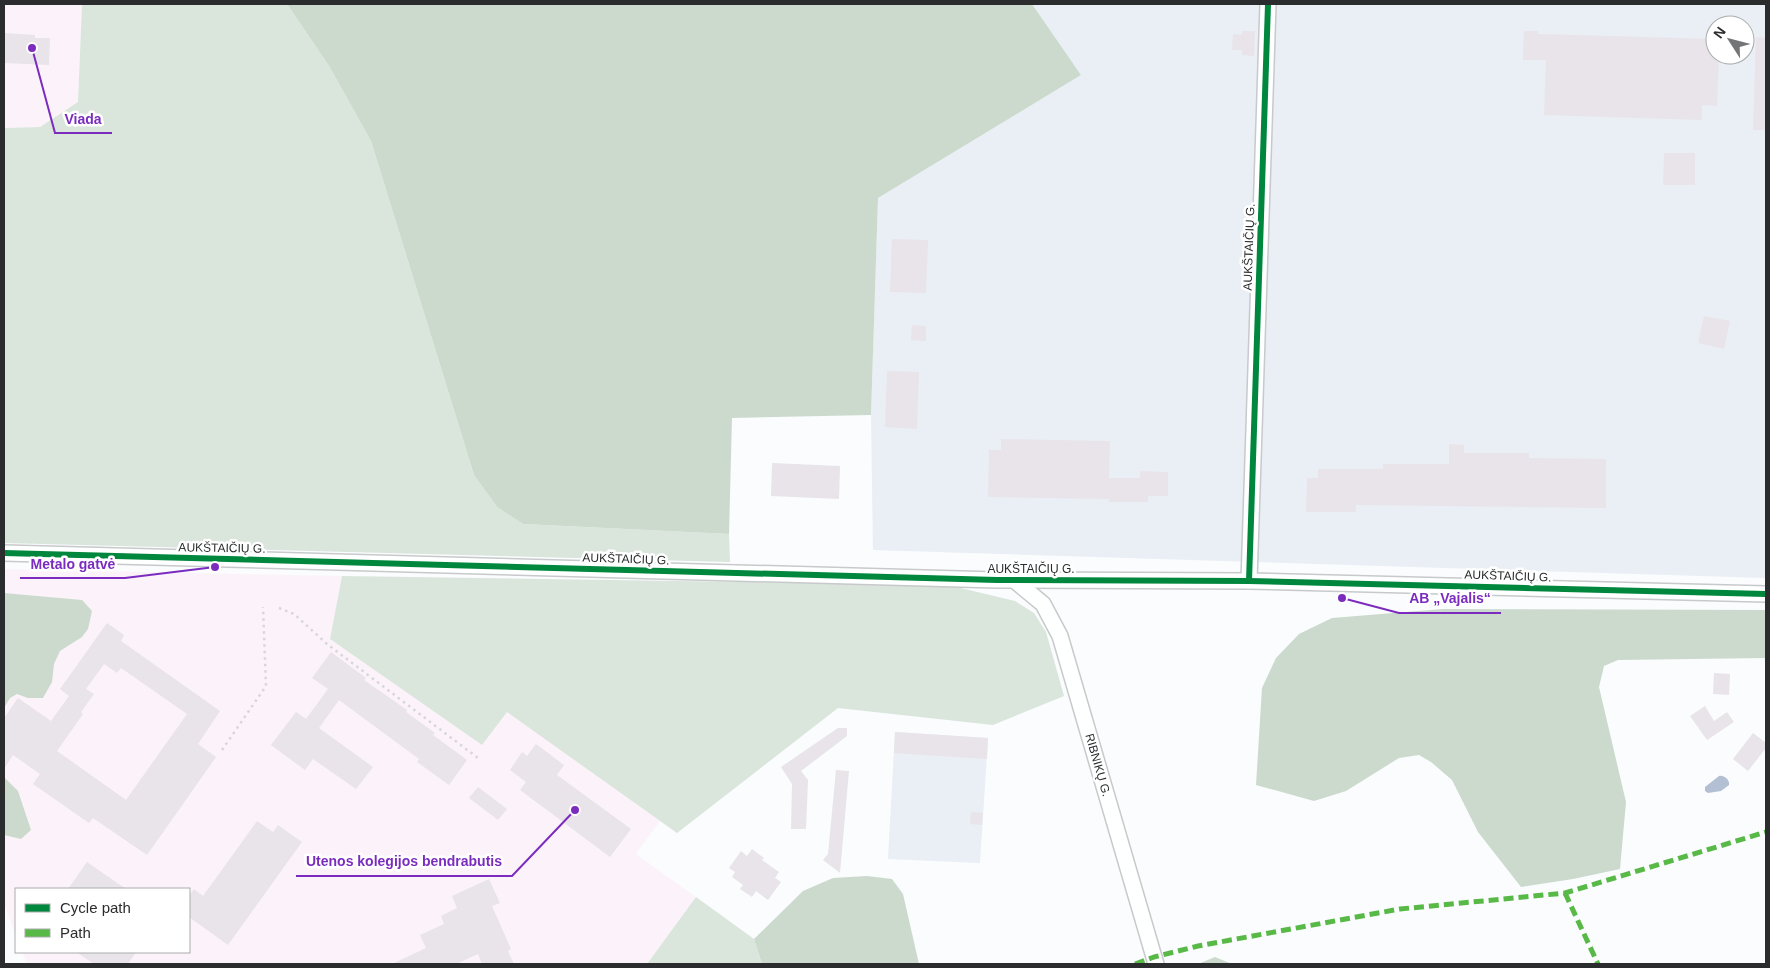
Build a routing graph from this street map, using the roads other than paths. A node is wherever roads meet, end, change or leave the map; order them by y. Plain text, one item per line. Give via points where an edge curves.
1 (1268, 4) edge
2 (4, 553) edge
3 (1014, 580) junction
4 (1248, 581) junction
5 (1766, 594) edge
6 (1156, 964) edge

1 - 4 street, AUKŠTAIČIŲ G.
2 - 3 street, AUKŠTAIČIŲ G.
3 - 4 street, AUKŠTAIČIŲ G.
3 - 6 street, RIBNIKŲ G. via 1043,604 1060,636
4 - 5 street, AUKŠTAIČIŲ G.

